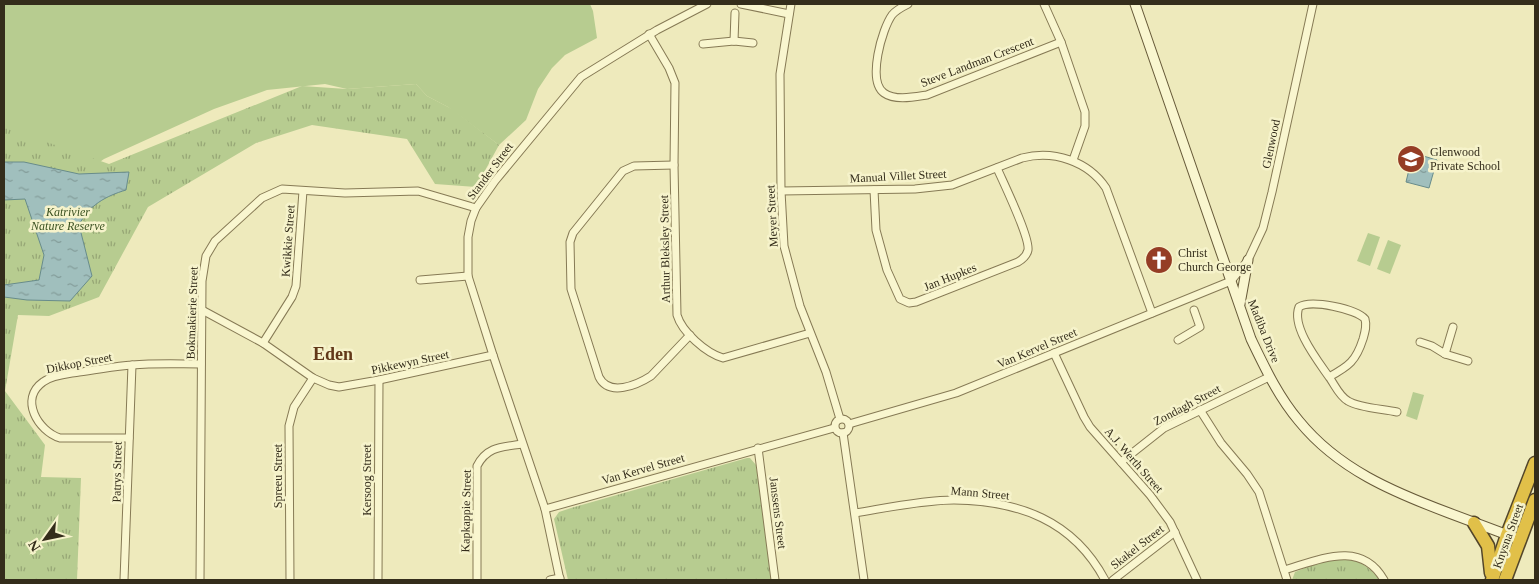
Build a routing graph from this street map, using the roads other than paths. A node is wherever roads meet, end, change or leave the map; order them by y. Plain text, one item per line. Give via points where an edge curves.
1 (707, 4) edge
2 (741, 4) edge
3 (791, 4) edge
4 (908, 4) edge
5 (1044, 4) edge
6 (1135, 4) edge
7 (1313, 4) edge
8 (735, 13) dead end
9 (789, 14) junction
10 (649, 34) junction
11 (734, 41) junction
12 (1061, 42) junction
13 (753, 43) dead end
14 (703, 44) dead end
15 (1073, 160) junction
16 (674, 165) junction
17 (997, 168) junction
18 (874, 190) junction
19 (303, 191) junction
20 (781, 191) junction
21 (476, 208) junction
22 (1248, 260) junction
23 (468, 276) junction
24 (420, 280) dead end
25 (1230, 281) junction
26 (1240, 307) junction
27 (202, 310) junction
28 (1194, 310) dead end
29 (1152, 313) junction
30 (1453, 327) dead end
31 (810, 333) junction
32 (690, 335) junction
33 (1178, 340) dead end
34 (1420, 342) dead end
35 (263, 343) junction
36 (1054, 353) junction
37 (1445, 354) junction
38 (493, 355) junction
39 (1468, 361) dead end
40 (201, 364) junction
41 (132, 365) junction
42 (1269, 377) junction
43 (1329, 377) junction
44 (313, 378) junction
45 (379, 380) junction
46 (1200, 410) junction
47 (1397, 412) dead end
48 (840, 419) junction
49 (849, 424) junction
50 (834, 428) junction
51 (843, 433) junction
52 (128, 438) junction
53 (522, 444) junction
54 (758, 448) junction
55 (1120, 462) junction
56 (1535, 463) edge
57 (1535, 500) edge
58 (545, 509) junction
59 (855, 513) junction
60 (1474, 522) junction
61 (1175, 532) junction
62 (1507, 535) junction
63 (1521, 540) junction
64 (1284, 570) junction
65 (560, 579) edge
66 (124, 580) edge
67 (200, 580) edge
68 (290, 580) edge
69 (378, 580) edge
70 (477, 580) edge
71 (550, 580) edge
72 (775, 580) edge
73 (864, 580) edge
74 (1105, 580) edge
75 (1113, 580) edge
76 (1197, 580) edge
77 (1287, 580) edge
78 (1384, 580) edge
79 (1491, 580) edge
80 (1505, 580) edge

1 - 10 street, Stander Street
2 - 9 street
3 - 9 street, Meyer Street
4 - 12 street, Steve Landman Crescent via 893,14 880,42 877,78 880,88 890,96 926,95
5 - 12 street
6 - 25 street, Madiba Drive
7 - 22 street, Glenwood via 1263,228
8 - 11 street
9 - 20 street, Meyer Street via 780,74
10 - 16 street, Arthur Bleksley Street via 675,83
10 - 21 street, Stander Street via 581,77
11 - 13 street
11 - 14 street
12 - 15 street via 1086,119
15 - 17 street, Manual Villet Street via 1033,155
15 - 29 street, Manual Villet Street via 1093,173 1106,188
16 - 32 street, Arthur Bleksley Street via 677,315
16 - 32 street via 634,166 623,172 573,233 570,242 571,289 599,378 609,388 644,381
17 - 18 street, Manual Villet Street via 952,185
17 - 18 street, Jan Hupkes via 1026,237 1028,250 1025,256 1018,262 916,302 906,302 898,297 887,270 876,230
18 - 20 street, Manual Villet Street
19 - 21 street, Bokmakierie Street via 418,191
19 - 27 street, Bokmakierie Street via 291,188 272,192 214,241 203,267
19 - 35 street, Kwikkie Street via 296,286
20 - 31 street, Meyer Street via 784,246
21 - 23 street, Stander Street via 468,237
22 - 25 street, Glenwood
22 - 26 street
23 - 24 street
23 - 38 street, Stander Street
25 - 26 street, Madiba Drive
25 - 29 street, Van Kervel Street
26 - 42 street, Madiba Drive
27 - 35 street, Pikkewyn Street
27 - 40 street, Bokmakierie Street
28 - 33 street via 1200,327
29 - 36 street, Van Kervel Street
30 - 37 street
31 - 32 street, Arthur Bleksley Street via 723,358 710,352
31 - 48 street, Meyer Street
34 - 37 street
35 - 44 street, Pikkewyn Street
36 - 49 street, Van Kervel Street via 956,394
36 - 55 street, A.J. Werth Street via 1084,417
37 - 39 street
38 - 45 street, Pikkewyn Street
38 - 53 street, Stander Street
40 - 41 street, Dikkop Street
40 - 67 street, Bokmakierie Street
41 - 52 street, Patrys Street
41 - 52 street, Dikkop Street via 46,379 35,389 32,404 36,419 54,436
42 - 46 street, Zondagh Street
42 - 60 street, Madiba Drive via 1299,422 1342,462 1376,483
43 - 43 street via 1305,340 1297,317 1302,305 1320,304 1357,313 1365,319 1365,333 1358,354 1347,367
43 - 47 street via 1343,398 1353,404
44 - 45 street, Pikkewyn Street via 339,387
44 - 68 street, Spreeu Street via 294,407 290,426
45 - 69 street, Kersoog Street
46 - 55 street, Zondagh Street via 1164,428
46 - 64 street via 1259,492
48 - 49 street
48 - 50 street
49 - 51 street
50 - 51 street
50 - 54 street, Van Kervel Street
51 - 59 street
52 - 66 street, Patrys Street
53 - 58 street, Stander Street
53 - 70 street, Kapkappie Street via 491,450 477,466
54 - 58 street, Van Kervel Street
54 - 72 street, Janssens Street
55 - 61 street, A.J. Werth Street via 1160,507
56 - 62 highway, Knysna Street
57 - 63 highway, Knysna Street
58 - 65 street, Stander Street
59 - 73 street
59 - 74 street, Mann Street via 953,500 1018,508 1072,538
60 - 62 street, Madiba Drive
60 - 79 highway via 1490,552
61 - 75 street, Skakel Street
61 - 76 street, A.J. Werth Street
62 - 63 street, Madiba Drive
62 - 79 highway, Knysna Street
63 - 80 highway, Knysna Street
64 - 77 street
64 - 78 street via 1344,555 1366,561
65 - 71 street

